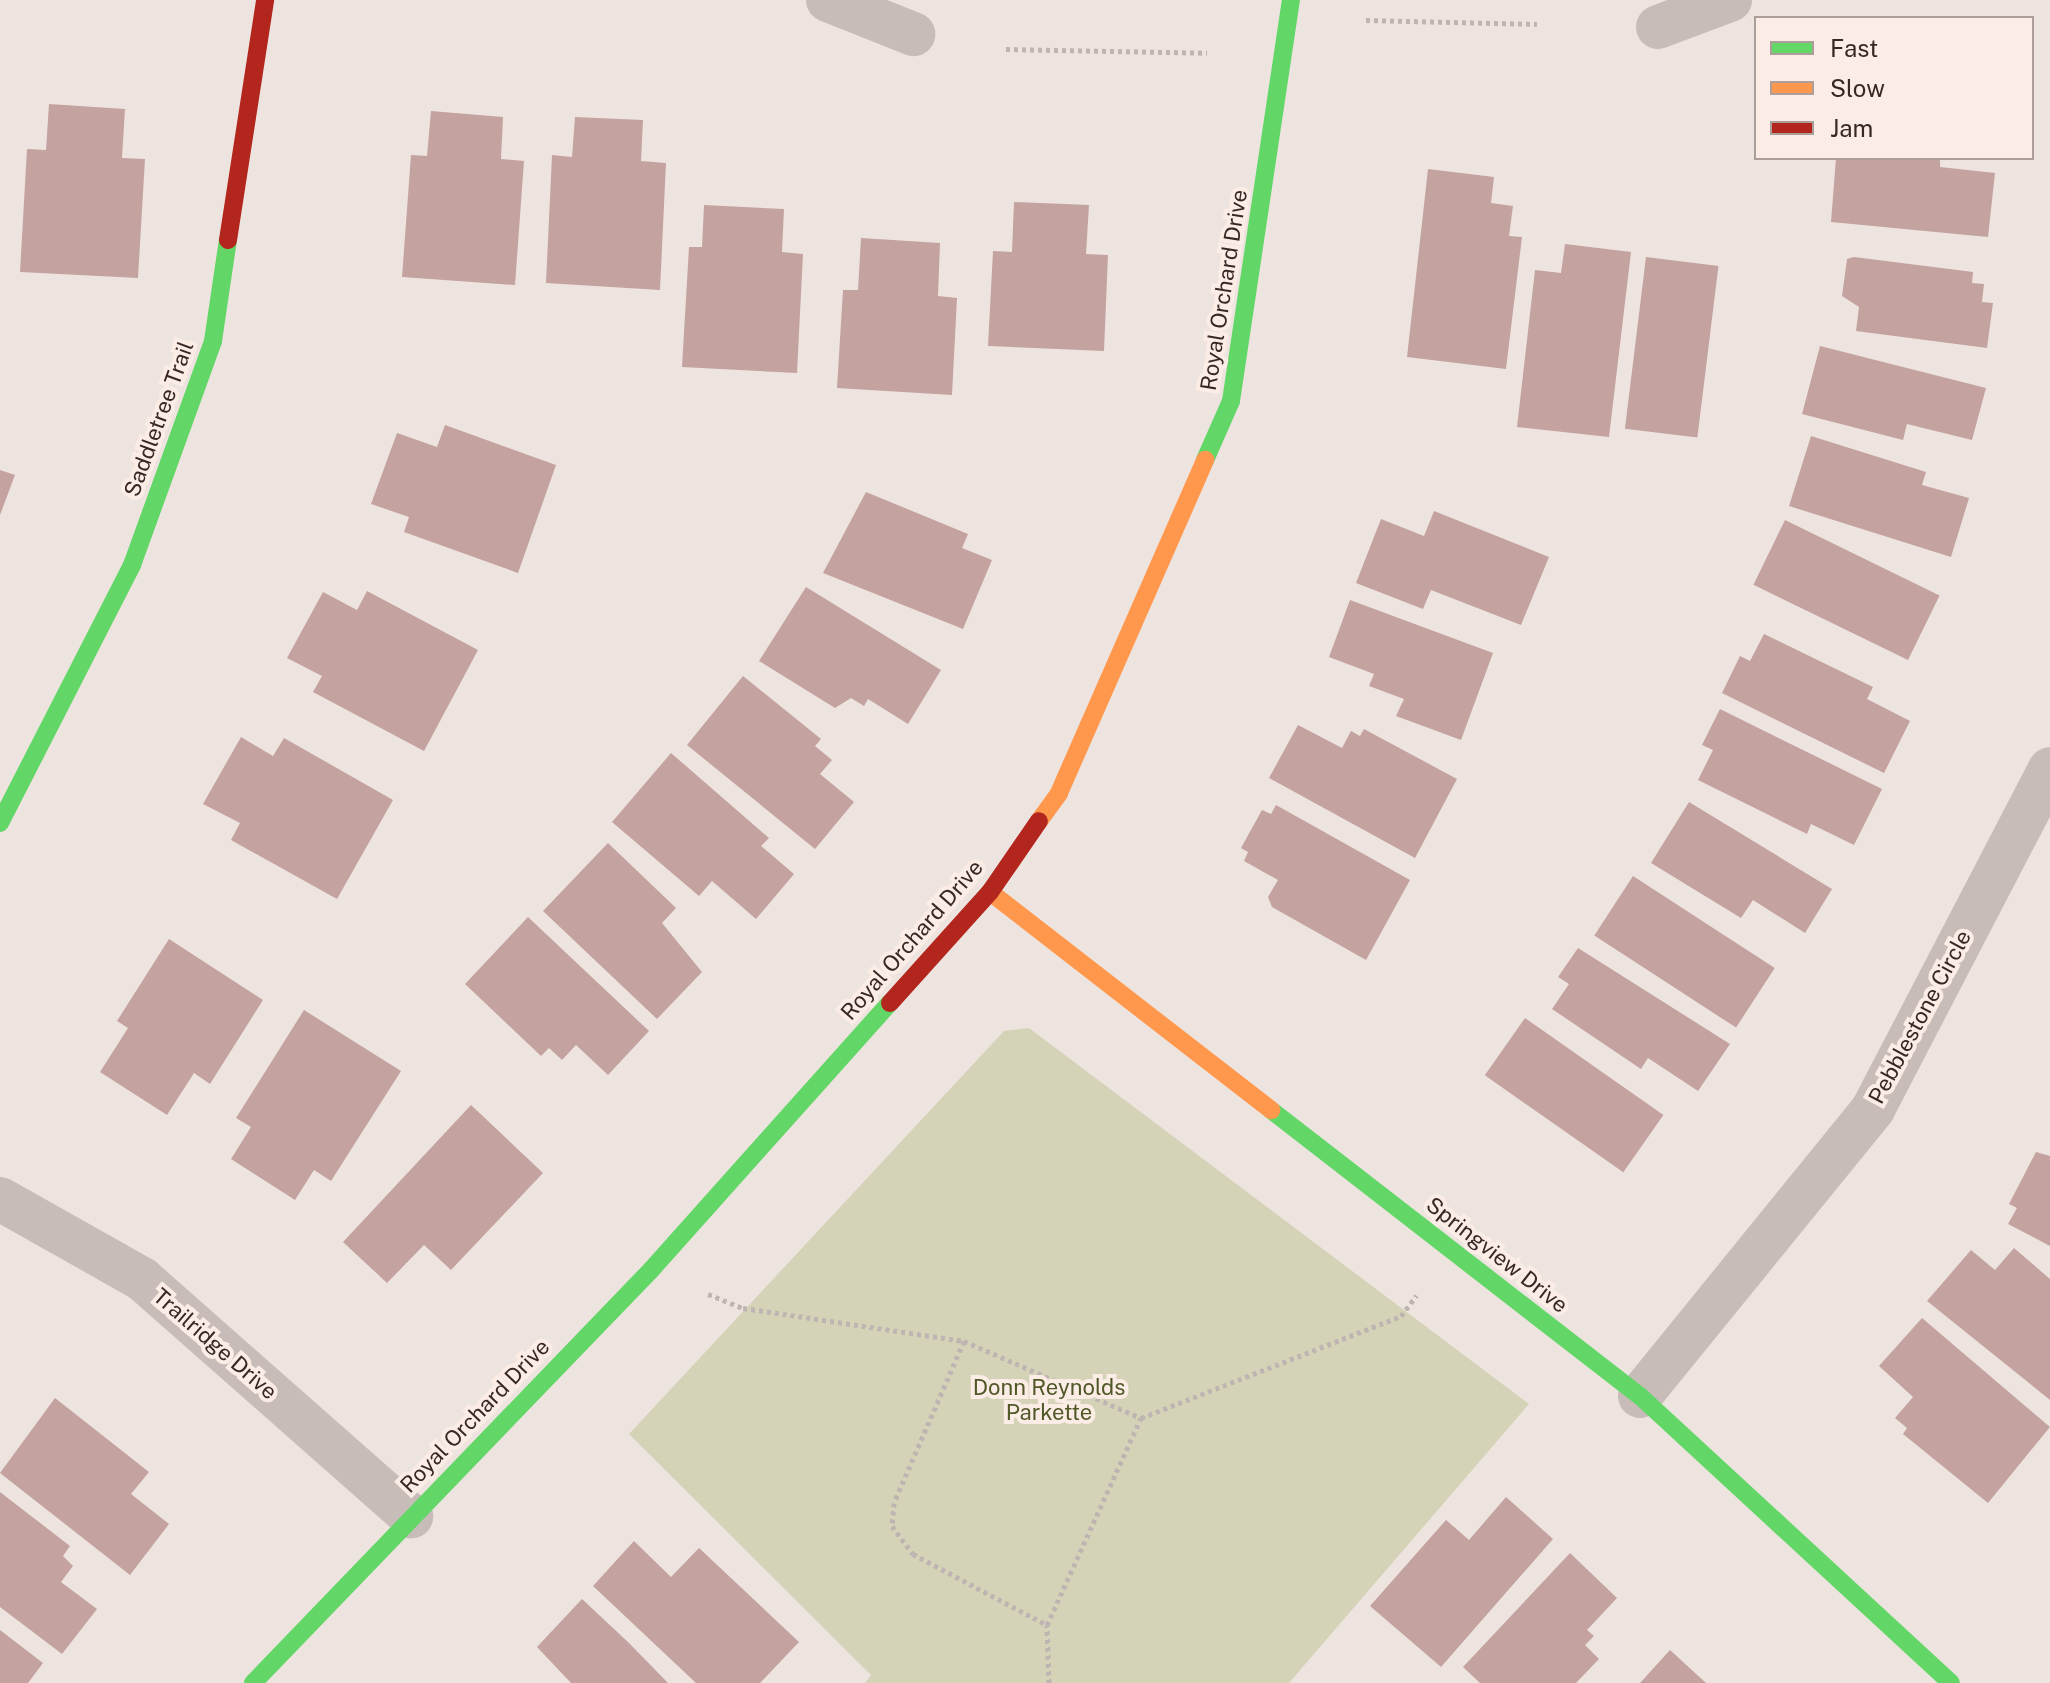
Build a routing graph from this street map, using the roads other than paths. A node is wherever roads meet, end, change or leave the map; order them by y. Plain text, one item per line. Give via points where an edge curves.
1 (265, 0) edge
2 (828, 0) edge
3 (1291, 0) edge
4 (1730, 0) edge
5 (1658, 27) dead end
6 (913, 34) dead end
7 (2050, 769) edge
8 (0, 823) edge
9 (990, 892) junction
10 (0, 1199) edge
11 (1640, 1396) junction
12 (411, 1516) junction
13 (253, 1683) edge
14 (1951, 1683) edge

1 - 8 street, Saddletree Trail via 213,341 132,565
2 - 6 street
3 - 9 street, Royal Orchard Drive via 1231,401 1059,793
4 - 5 street
7 - 11 street, Pebblestone Circle via 1873,1109
9 - 11 street, Springview Drive
9 - 12 street, Royal Orchard Drive via 651,1270
10 - 12 street, Trailridge Drive via 142,1279
11 - 14 street, Springview Drive
12 - 13 street, Royal Orchard Drive

